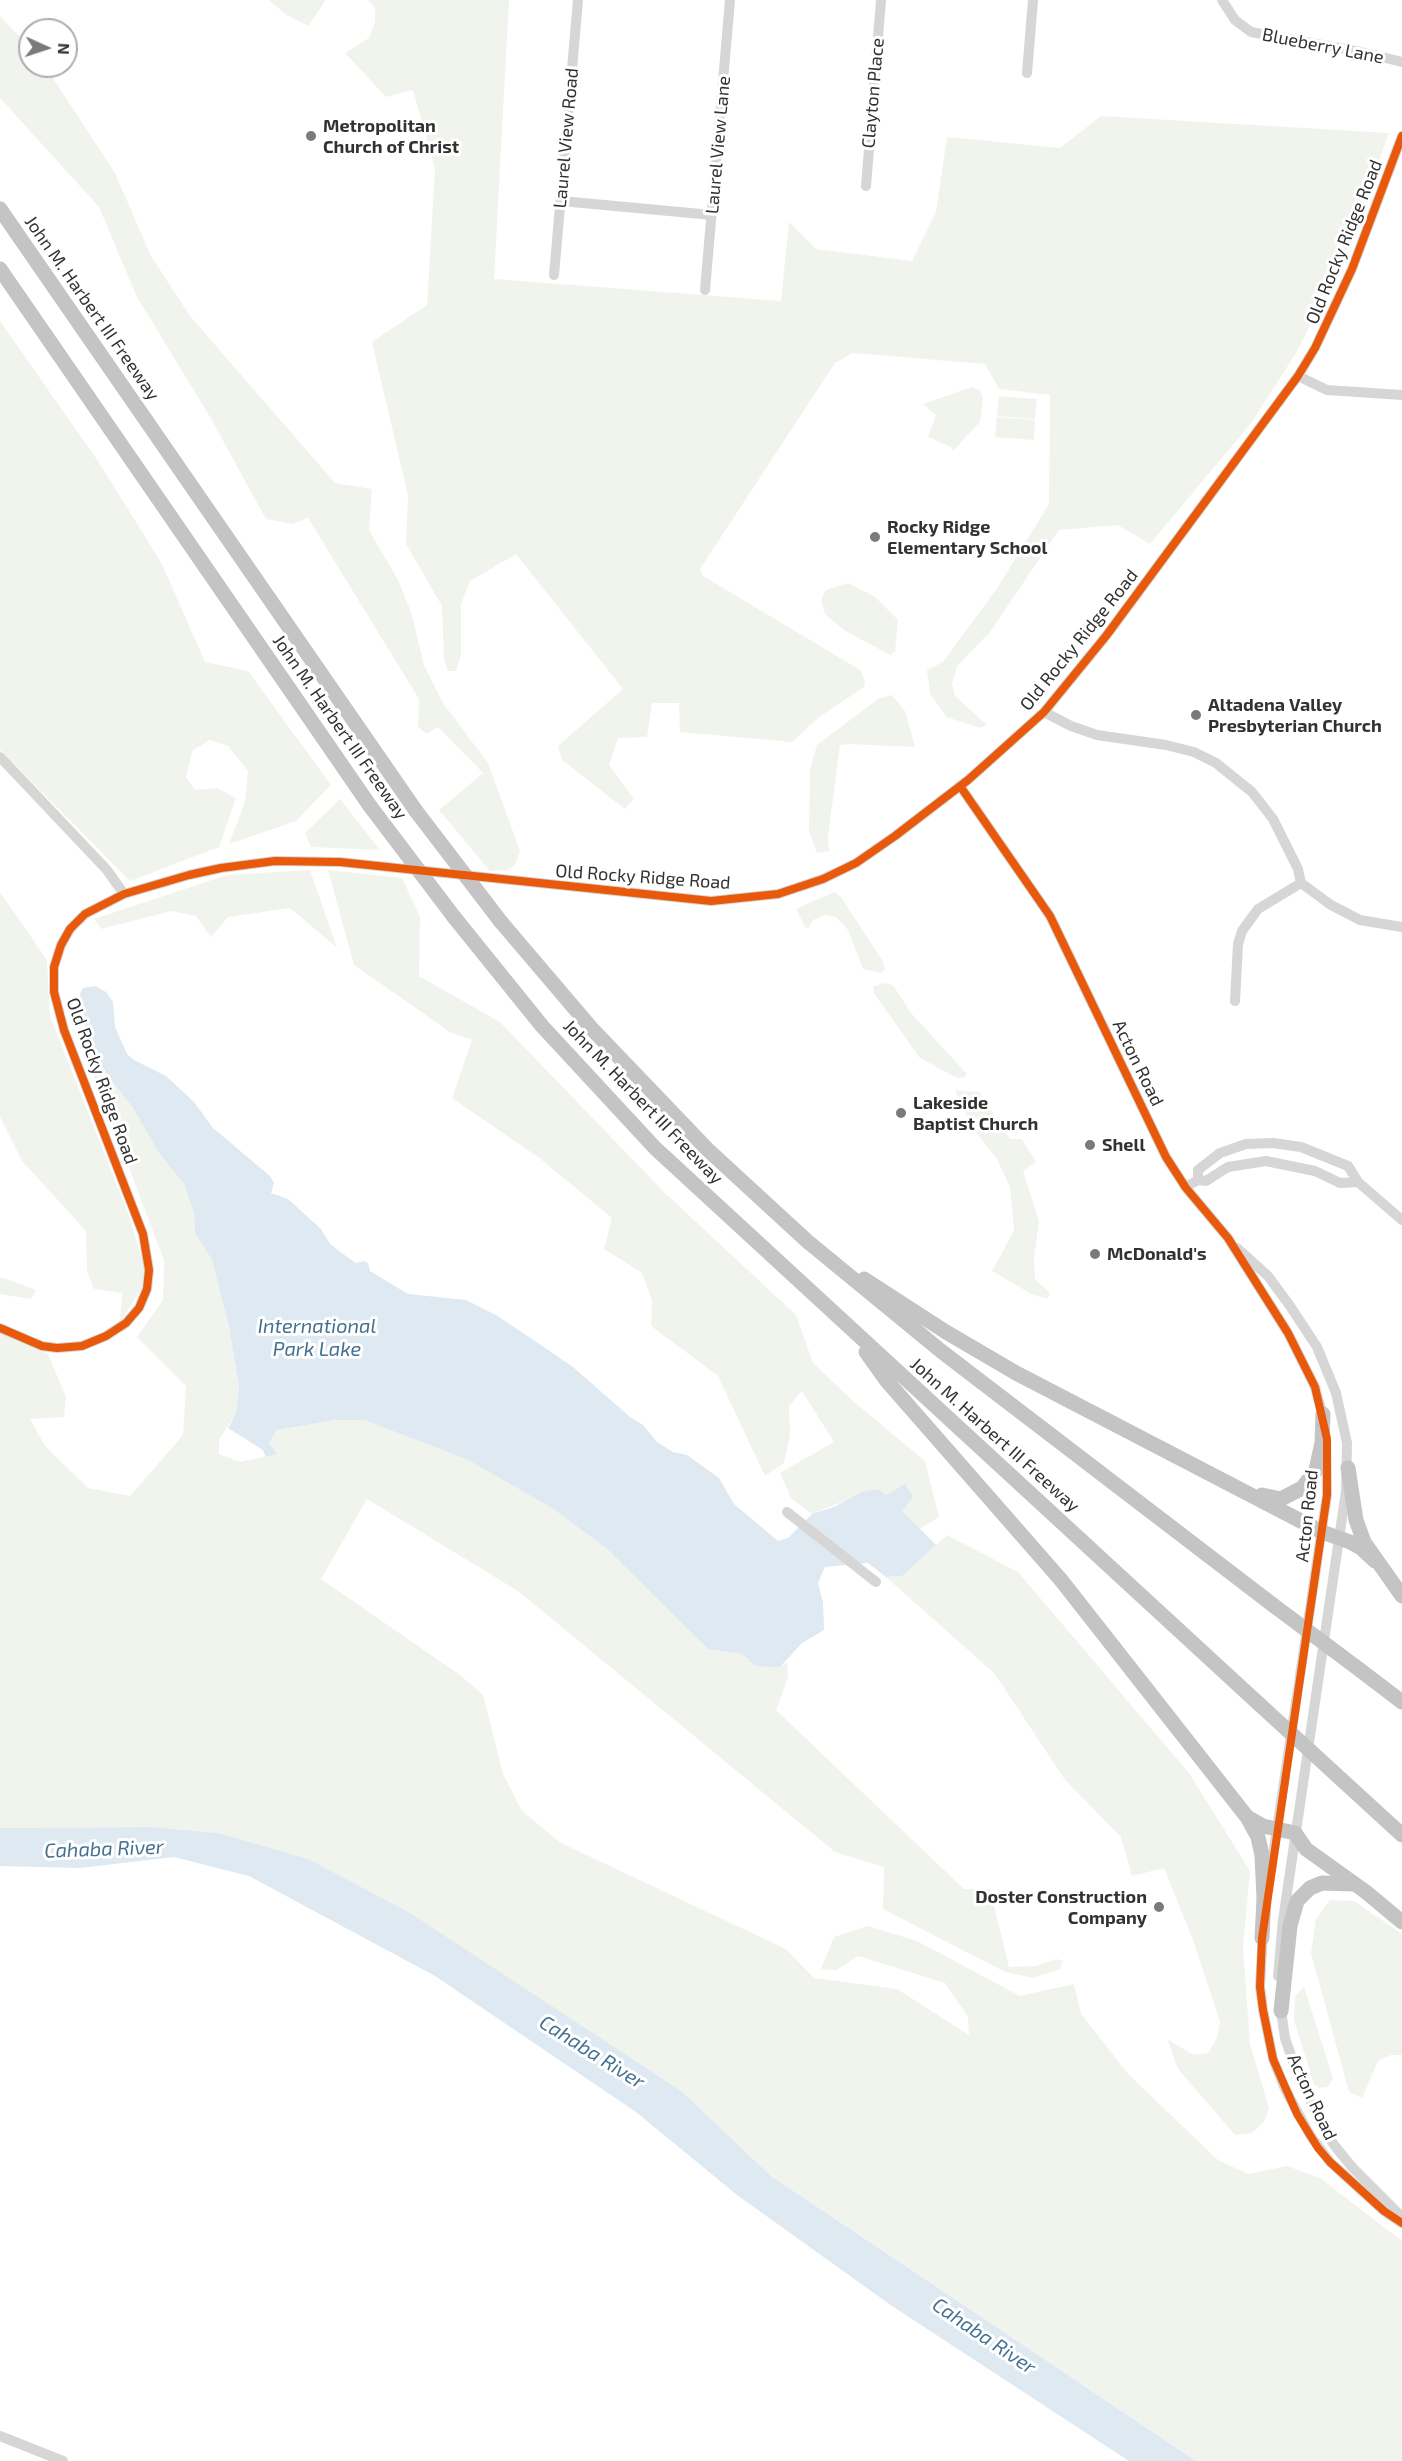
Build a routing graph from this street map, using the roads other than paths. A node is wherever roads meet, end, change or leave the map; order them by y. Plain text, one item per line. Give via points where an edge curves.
1 (578, 0) edge
2 (730, 0) edge
3 (881, 0) edge
4 (1033, 0) edge
5 (1222, 0) edge
6 (1402, 62) edge
7 (1027, 73) dead end
8 (1402, 136) edge
9 (866, 186) dead end
10 (561, 201) junction
11 (0, 209) edge
12 (712, 215) junction
13 (0, 269) edge
14 (554, 275) dead end
15 (705, 290) dead end
16 (1298, 376) junction
17 (1402, 395) edge
18 (1044, 712) junction
19 (0, 757) edge
20 (960, 786) junction
21 (1301, 883) junction
22 (124, 894) junction
23 (1402, 927) edge
24 (1235, 1001) dead end
25 (1197, 1180) junction
26 (1358, 1182) junction
27 (1186, 1188) junction
28 (1402, 1220) edge
29 (1228, 1238) junction
30 (807, 1241) junction
31 (0, 1328) edge
32 (849, 1328) junction
33 (1323, 1414) junction
34 (1348, 1468) junction
35 (1248, 1492) junction
36 (787, 1512) dead end
37 (1322, 1532) junction
38 (1340, 1538) junction
39 (1375, 1561) junction
40 (876, 1582) dead end
41 (1402, 1596) edge
42 (1402, 1702) edge
43 (1247, 1817) junction
44 (1277, 1828) junction
45 (1295, 1833) junction
46 (1402, 1835) edge
47 (1354, 1884) junction
48 (1402, 1922) edge
49 (1262, 1938) junction
50 (1281, 2011) junction
51 (1402, 2217) edge
52 (1402, 2223) edge
53 (0, 2436) edge
54 (30, 2449) junction
55 (25, 2461) edge
56 (63, 2461) edge

1 - 10 street, Laurel View Road
2 - 12 street, Laurel View Lane
3 - 9 street, Clayton Place
4 - 7 street
5 - 6 street, Blueberry Lane via 1235,20 1251,32
8 - 16 street, Old Rocky Ridge Road via 1335,309
10 - 12 street
10 - 14 street, Laurel View Road
11 - 30 highway, John M. Harbert III Freeway, bridge via 416,811 501,922 601,1039 707,1149
12 - 15 street, Laurel View Lane
13 - 32 highway, John M. Harbert III Freeway, bridge via 370,806 454,917 542,1026 655,1148
16 - 17 street via 1328,390
16 - 18 street, Old Rocky Ridge Road via 1106,636
18 - 20 street, Old Rocky Ridge Road
18 - 21 street via 1097,735 1194,752 1232,774 1273,819
19 - 22 street via 107,870
20 - 22 street, Old Rocky Ridge Road via 856,863 797,889 753,898 711,901 300,861 221,868
20 - 27 street, Acton Road via 1050,916 1166,1157
21 - 23 street via 1360,920
21 - 24 street via 1258,909 1242,931
22 - 31 street, Old Rocky Ridge Road via 85,914 70,929 57,955 54,992 63,1030 143,1234 149,1270 147,1289 139,1308 126,1323 82,1346 42,1346
25 - 26 street via 1206,1181 1228,1167 1266,1161 1315,1171 1340,1183
25 - 26 street via 1198,1170 1220,1153 1245,1144 1273,1143 1301,1147 1348,1166
25 - 27 street
26 - 28 street
27 - 29 street, Acton Road
29 - 33 street, Acton Road via 1303,1361
29 - 34 street, Acton Road via 1268,1276 1317,1347 1342,1414
30 - 35 highway via 1016,1373
30 - 42 highway, John M. Harbert III Freeway, bridge via 941,1351
32 - 43 highway via 886,1380 1060,1580
32 - 46 highway, John M. Harbert III Freeway, bridge
33 - 35 highway via 1316,1470 1302,1488 1281,1499
33 - 37 street, Acton Road via 1328,1466
34 - 38 street, Acton Road
34 - 39 highway via 1356,1520
35 - 37 highway
36 - 40 street
37 - 38 highway
37 - 44 street, Acton Road
38 - 39 highway via 1361,1548
38 - 45 street, Acton Road
39 - 41 highway
43 - 44 highway
43 - 49 highway via 1262,1855
44 - 45 highway
44 - 49 street, Acton Road
45 - 47 highway via 1306,1849
45 - 50 street, Acton Road via 1279,1955
47 - 48 highway
47 - 50 highway via 1322,1883 1297,1901 1290,1926
49 - 52 street, Acton Road via 1263,2010 1273,2059 1289,2098 1330,2162
50 - 51 street, Acton Road via 1296,2070 1320,2122 1352,2167
53 - 54 street
54 - 55 street
54 - 56 street

